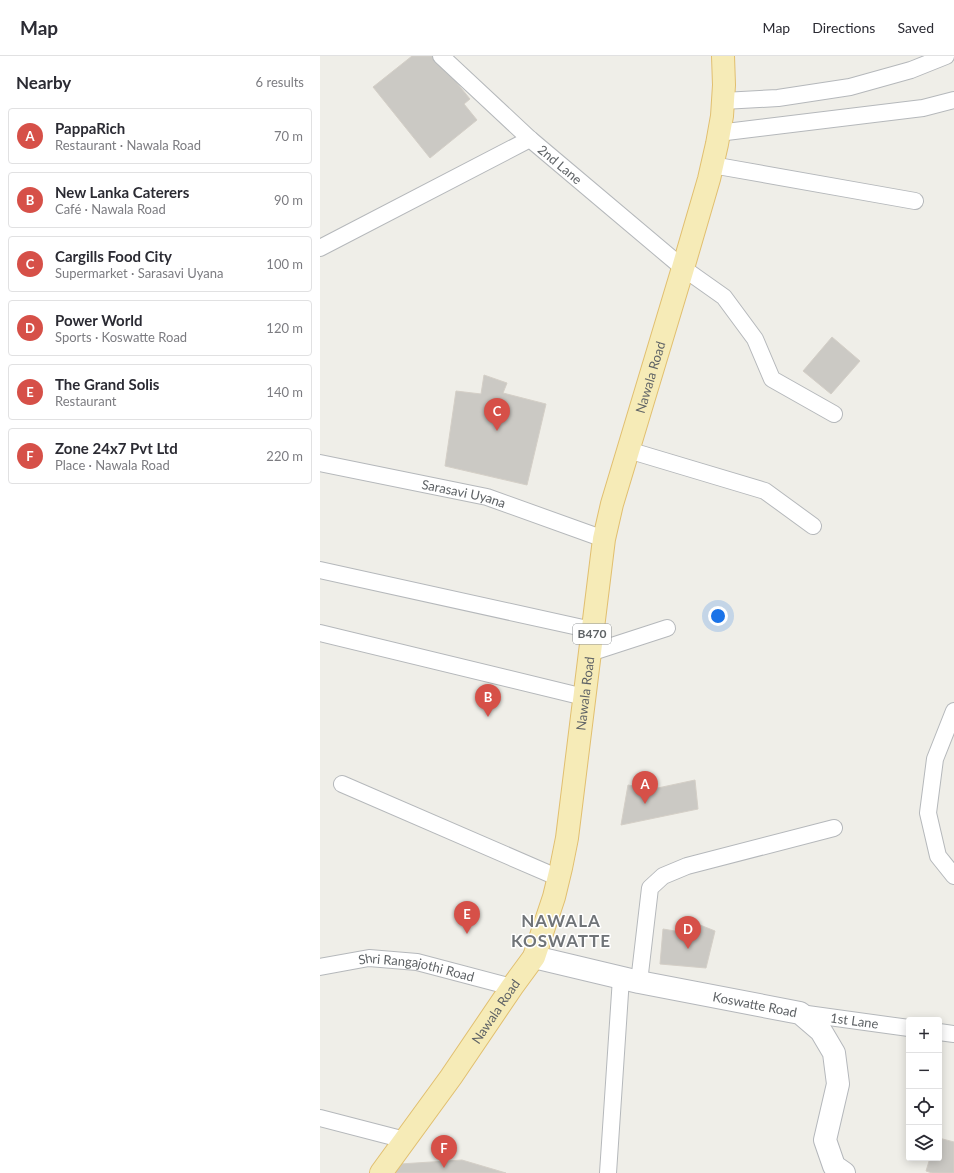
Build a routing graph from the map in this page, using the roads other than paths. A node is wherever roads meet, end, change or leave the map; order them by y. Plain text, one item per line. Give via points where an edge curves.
1 (441, 56) edge
2 (723, 56) edge
3 (946, 56) edge
4 (954, 100) edge
5 (723, 101) junction
6 (718, 133) junction
7 (530, 139) junction
8 (712, 165) junction
9 (914, 201) dead end
10 (320, 248) edge
11 (683, 268) junction
12 (834, 414) dead end
13 (628, 450) junction
14 (320, 463) edge
15 (813, 526) dead end
16 (604, 540) junction
17 (320, 570) edge
18 (667, 628) dead end
19 (592, 630) junction
20 (320, 633) edge
21 (590, 653) junction
22 (584, 697) junction
23 (954, 711) edge
24 (342, 784) dead end
25 (834, 828) dead end
26 (954, 876) edge
27 (559, 878) junction
28 (534, 956) junction
29 (320, 967) edge
30 (630, 980) junction
31 (512, 987) junction
32 (800, 1013) junction
33 (906, 1028) edge
34 (942, 1032) edge
35 (954, 1034) edge
36 (320, 1118) edge
37 (404, 1140) junction
38 (380, 1173) edge
39 (608, 1173) edge
40 (844, 1173) edge

1 - 7 street, 2nd Lane
2 - 5 main road, Nawala Road / B470
3 - 5 street via 911,70 850,87 778,98
4 - 6 street via 923,108
5 - 6 main road, Nawala Road / B470
6 - 8 main road, Nawala Road / B470
7 - 10 street
7 - 11 street, 2nd Lane
8 - 9 street
8 - 11 main road, Nawala Road / B470
11 - 12 street, 2nd Lane via 724,297 755,339 772,379
11 - 13 main road, Nawala Road / B470
13 - 15 street via 765,491
13 - 16 main road, Nawala Road / B470
14 - 16 street, Sarasavi Uyana via 487,497
16 - 19 main road, Nawala Road / B470
17 - 19 street
18 - 21 street
19 - 21 main road, Nawala Road / B470
20 - 22 street
21 - 22 main road, Nawala Road / B470
22 - 27 main road, Nawala Road / B470
23 - 26 street via 935,760 928,813 938,856
24 - 27 street
25 - 30 street via 688,866 663,876 650,888
27 - 28 main road, Nawala Road / B470
28 - 30 street, Koswatte Road
28 - 31 main road, Nawala Road / B470
29 - 31 street, Shri Rangajothi Road via 369,958 417,962
30 - 32 street, Koswatte Road
30 - 39 street
31 - 37 main road, Nawala Road / B470 via 451,1077
32 - 33 street, 1st Lane
32 - 40 street, Koswatte Road via 821,1031 834,1053 838,1084 825,1140 834,1166
34 - 35 street
36 - 37 street
37 - 38 main road, Nawala Road / B470

